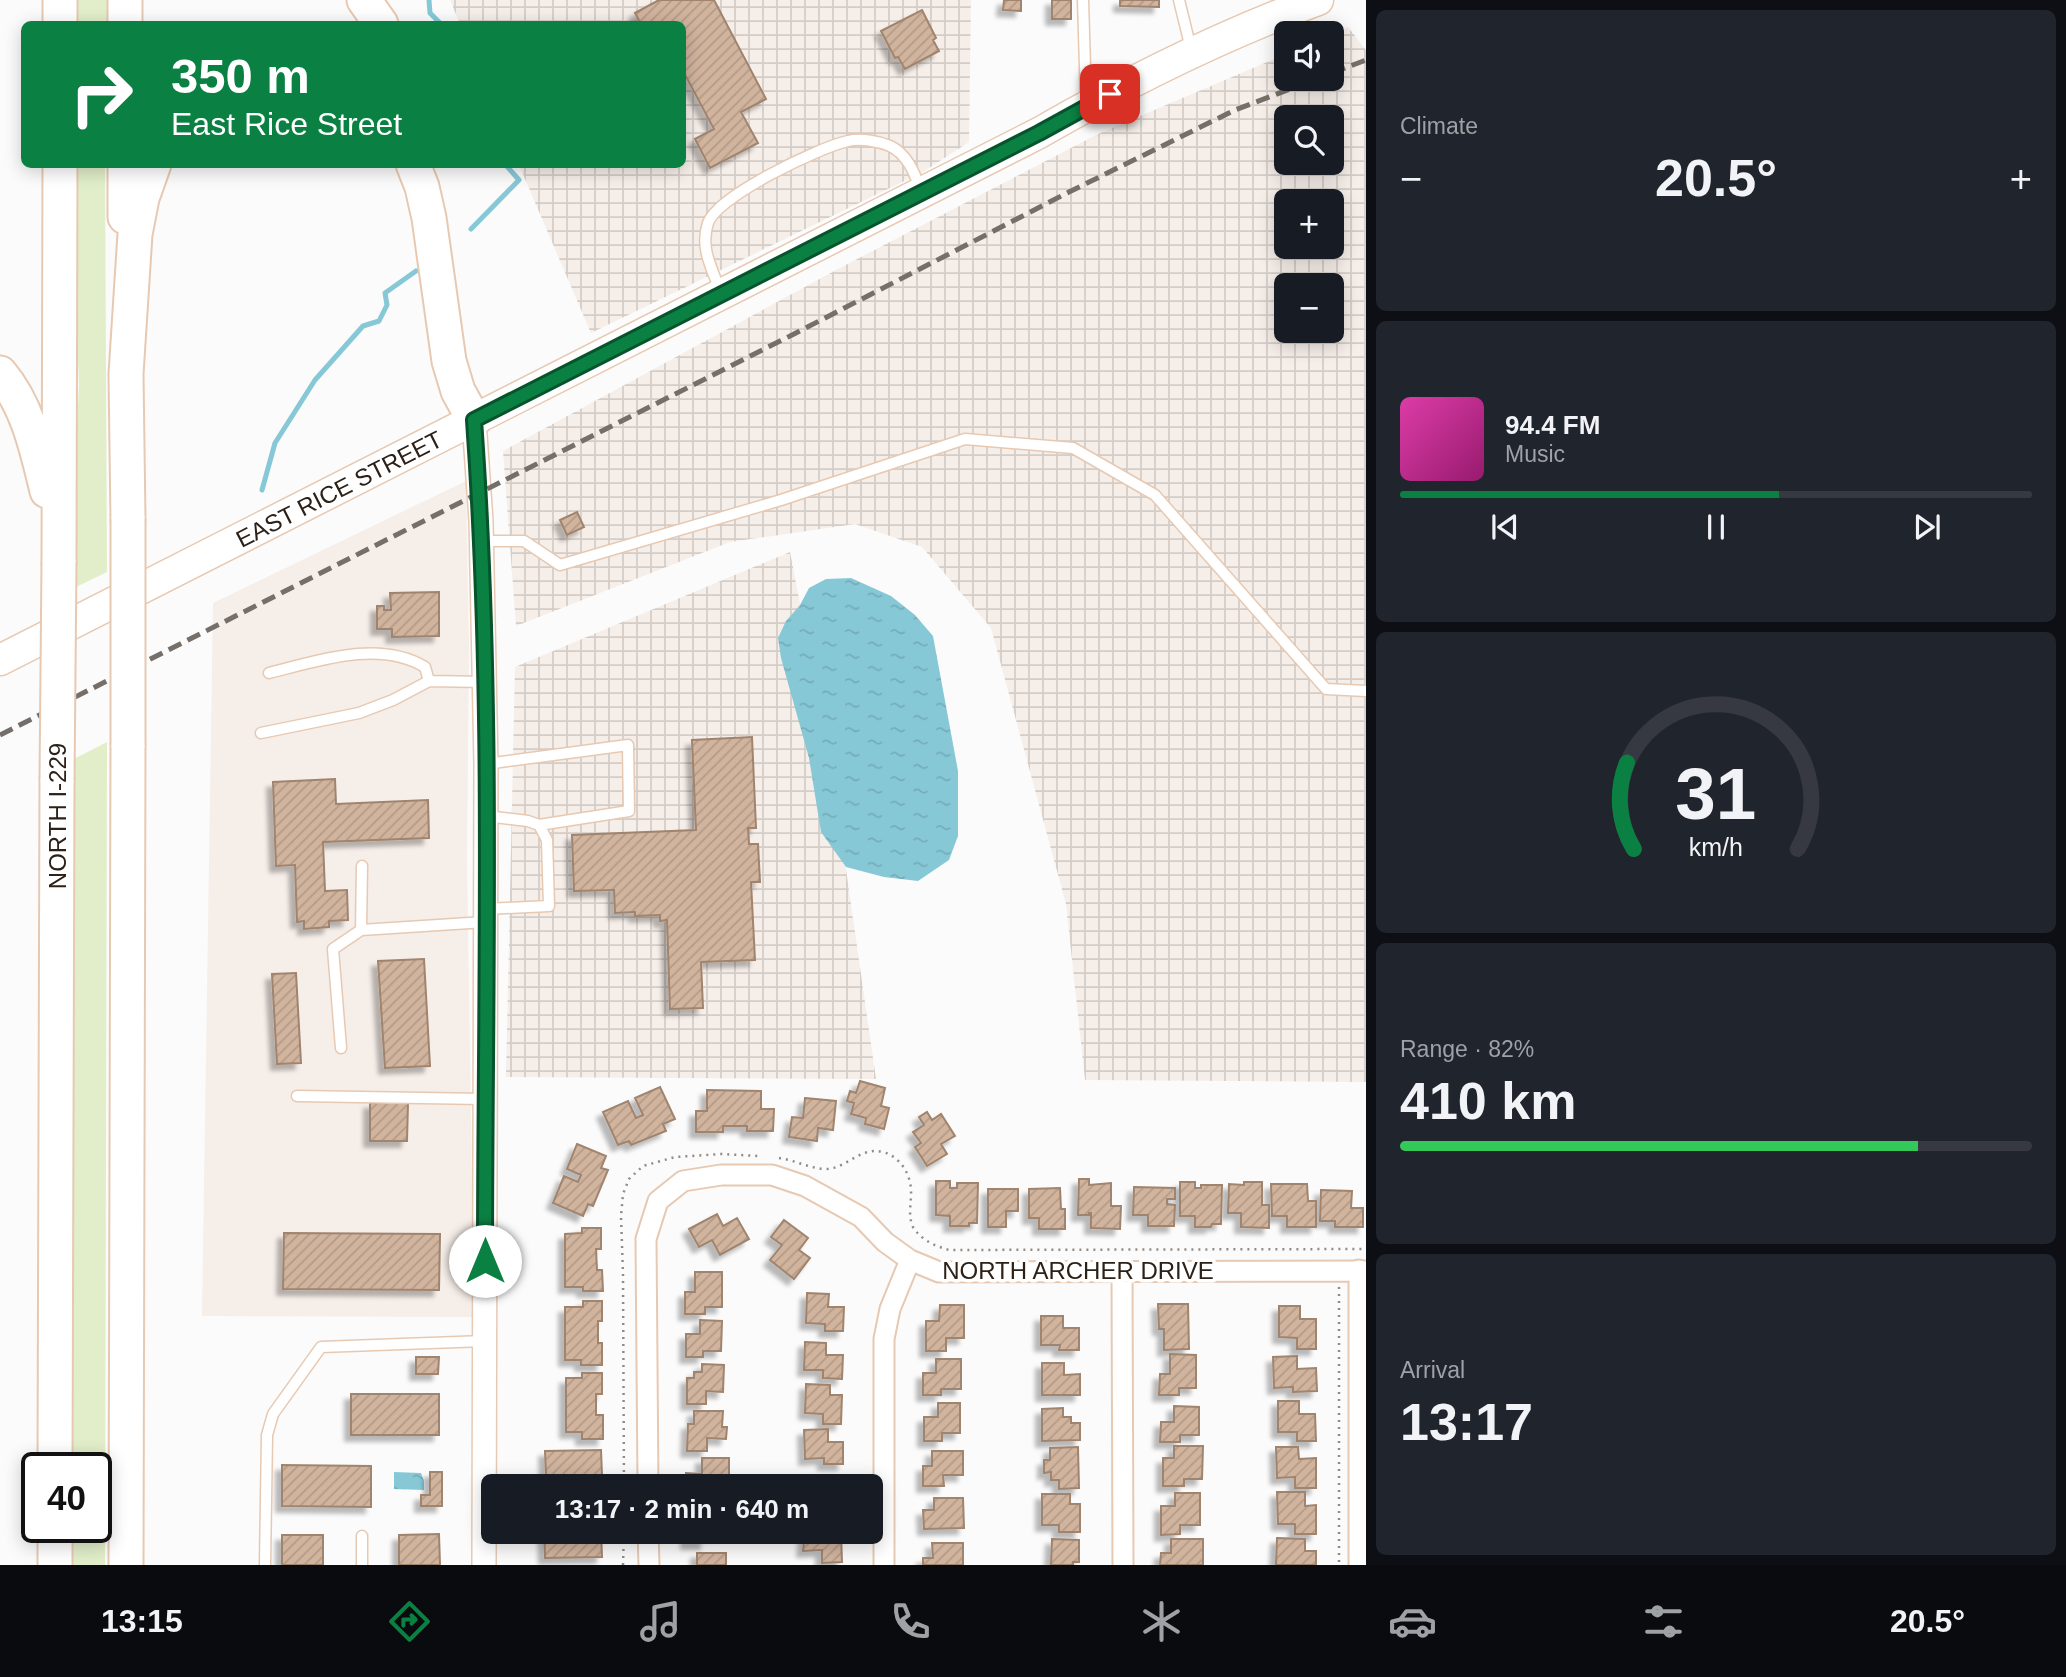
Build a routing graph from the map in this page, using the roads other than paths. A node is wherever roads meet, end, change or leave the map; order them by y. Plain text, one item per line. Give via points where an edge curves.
1 (61, 0) edge
2 (125, 0) edge
3 (364, 0) edge
4 (1083, 0) edge
5 (1179, 0) edge
6 (1318, 0) edge
7 (1285, 6) edge
8 (60, 21) edge
9 (125, 21) edge
10 (379, 21) edge
11 (1192, 53) junction
12 (1087, 106) junction
13 (60, 168) edge
14 (125, 168) edge
15 (153, 168) edge
16 (415, 168) edge
17 (438, 168) edge
18 (922, 192) junction
19 (721, 293) junction
20 (0, 373) edge
21 (126, 374) junction
22 (474, 420) junction
23 (481, 541) junction
24 (59, 550) junction
25 (0, 660) edge
26 (268, 673) dead end
27 (429, 681) junction
28 (484, 682) junction
29 (1366, 691) edge
30 (261, 733) dead end
31 (486, 764) junction
32 (486, 816) junction
33 (540, 825) junction
34 (362, 866) dead end
35 (486, 915) junction
36 (361, 930) junction
37 (341, 1048) dead end
38 (297, 1096) dead end
39 (485, 1099) junction
40 (910, 1261) junction
41 (1363, 1271) edge
42 (1122, 1272) junction
43 (485, 1341) junction
44 (55, 1452) edge
45 (648, 1474) edge
46 (362, 1536) dead end
47 (55, 1543) edge
48 (648, 1544) edge
49 (55, 1565) edge
50 (126, 1565) edge
51 (265, 1565) edge
52 (362, 1565) edge
53 (484, 1565) edge
54 (649, 1565) edge
55 (884, 1565) edge
56 (1123, 1565) edge
57 (1359, 1565) edge

1 - 8 highway
2 - 9 highway
3 - 10 highway
4 - 12 lane
5 - 11 lane
6 - 7 main road, EAST RICE STREET
7 - 11 main road, EAST RICE STREET
11 - 12 main road, EAST RICE STREET
12 - 18 main road, EAST RICE STREET
13 - 24 highway, NORTH I-229
14 - 21 highway
15 - 21 highway via 135,234
16 - 22 highway via 429,218 449,361
17 - 22 highway
18 - 19 main road, EAST RICE STREET
18 - 19 lane via 901,153 890,146 852,140 747,186 720,206 709,220 705,236 705,250
19 - 22 main road, EAST RICE STREET
20 - 24 highway via 34,438
21 - 50 highway, bridge
22 - 23 street
22 - 25 main road, EAST RICE STREET
23 - 28 street
23 - 29 lane via 524,541 560,565 781,500 965,439 1073,449 1156,495 1326,688
24 - 44 highway, NORTH I-229, bridge
26 - 27 lane via 352,654 393,654 425,667
27 - 28 lane
27 - 30 lane via 359,713
28 - 31 street
31 - 32 street
31 - 33 lane via 628,745 629,811
32 - 33 lane
32 - 35 street
33 - 35 lane via 547,840 549,906
34 - 36 lane
35 - 36 lane
35 - 39 street
36 - 37 lane via 333,948
38 - 39 lane
39 - 43 street
40 - 42 street, NORTH ARCHER DRIVE via 939,1272
40 - 45 street, NORTH ARCHER DRIVE via 860,1217 805,1186 772,1175 683,1181 658,1201 646,1239
40 - 55 street via 890,1309 884,1339
41 - 42 street, NORTH ARCHER DRIVE
41 - 57 street
42 - 56 street
43 - 51 lane via 321,1347 273,1414 267,1435
43 - 53 street
46 - 52 lane
47 - 49 highway
48 - 54 street

